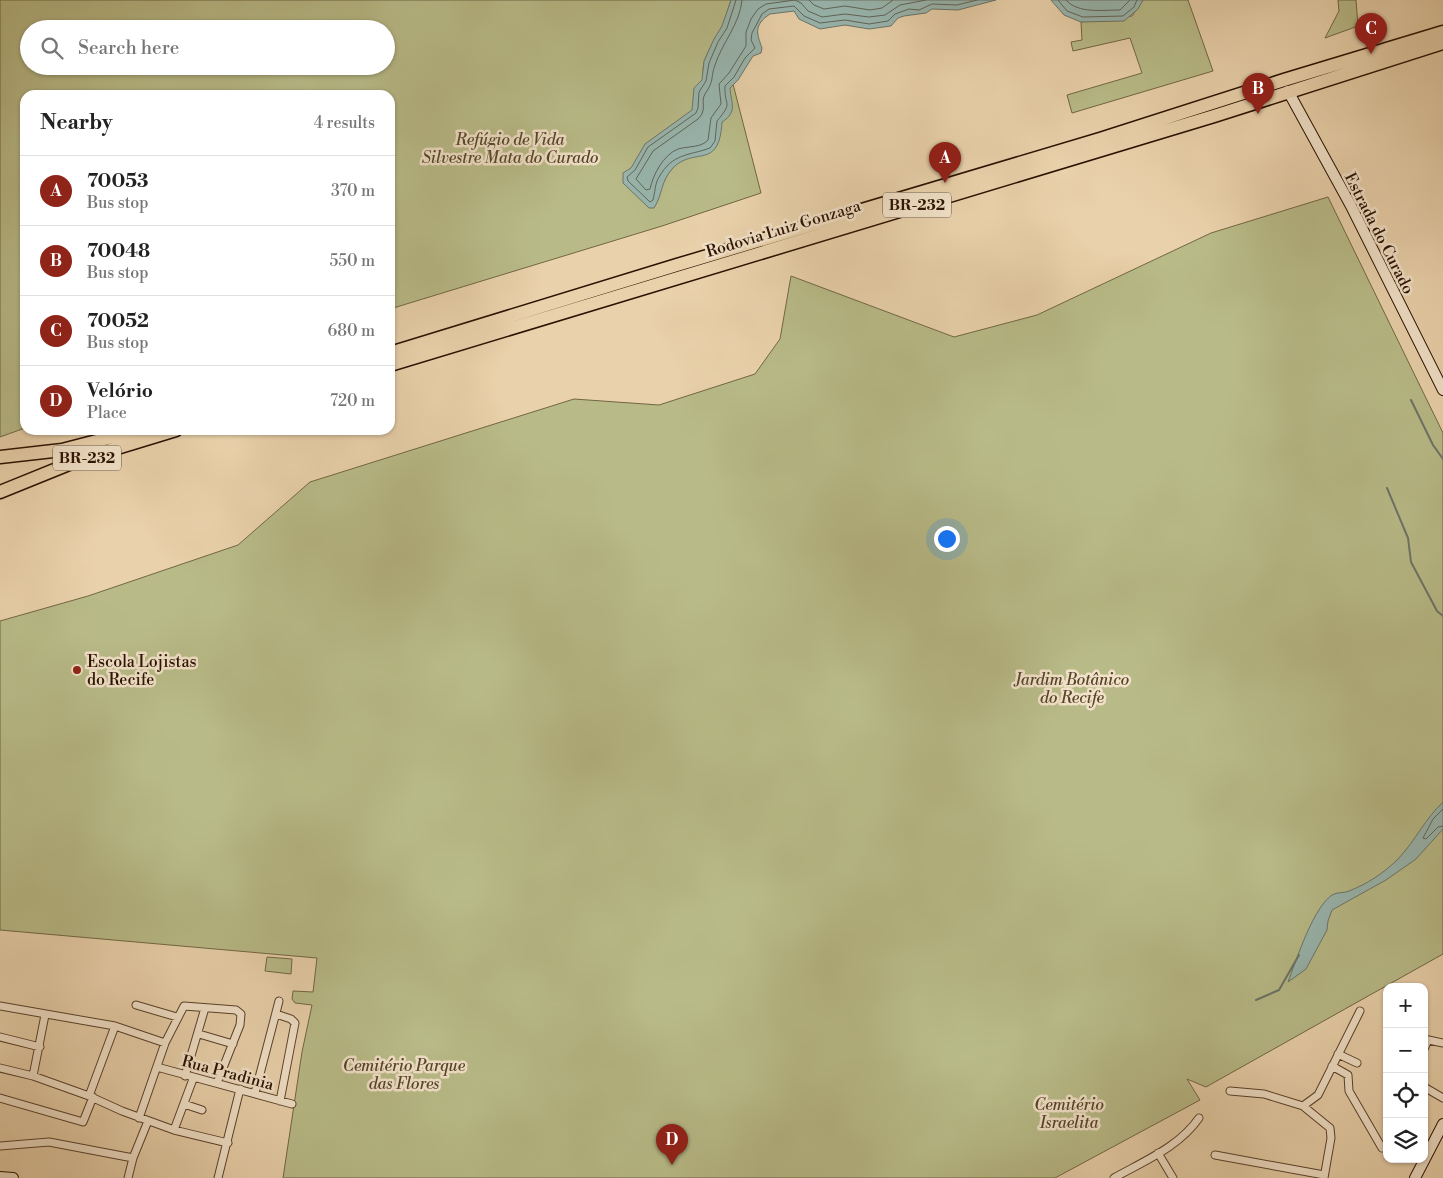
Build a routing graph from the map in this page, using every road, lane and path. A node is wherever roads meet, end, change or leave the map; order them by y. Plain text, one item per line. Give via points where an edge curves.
1 (1443, 32) edge
2 (1443, 42) edge
3 (1288, 91) junction
4 (395, 352) edge
5 (395, 363) edge
6 (1443, 390) edge
7 (120, 435) edge
8 (160, 435) edge
9 (0, 457) edge
10 (0, 492) edge
11 (279, 1001) dead end
12 (136, 1005) dead end
13 (0, 1006) edge
14 (205, 1008) junction
15 (1360, 1012) dead end
16 (45, 1014) junction
17 (276, 1014) junction
18 (178, 1017) junction
19 (115, 1026) junction
20 (199, 1034) junction
21 (0, 1037) edge
22 (1428, 1039) edge
23 (165, 1043) junction
24 (1443, 1043) edge
25 (233, 1044) junction
26 (40, 1048) junction
27 (1338, 1054) junction
28 (1357, 1063) dead end
29 (1332, 1066) junction
30 (156, 1067) junction
31 (0, 1068) edge
32 (33, 1076) junction
33 (185, 1076) junction
34 (193, 1079) junction
35 (217, 1084) junction
36 (240, 1089) junction
37 (1428, 1089) edge
38 (1230, 1091) dead end
39 (255, 1093) junction
40 (91, 1096) junction
41 (0, 1098) edge
42 (1443, 1098) edge
43 (280, 1101) junction
44 (184, 1104) junction
45 (292, 1104) dead end
46 (1303, 1106) junction
47 (202, 1110) dead end
48 (139, 1118) junction
49 (1200, 1118) dead end
50 (148, 1121) junction
51 (1443, 1124) edge
52 (174, 1130) junction
53 (228, 1143) junction
54 (0, 1146) edge
55 (1382, 1148) dead end
56 (1158, 1153) junction
57 (1215, 1155) dead end
58 (133, 1158) junction
59 (1324, 1176) edge
60 (0, 1177) edge
61 (1417, 1177) edge
62 (13, 1178) edge
63 (128, 1178) edge
64 (218, 1178) edge
65 (1114, 1178) edge
66 (1173, 1178) edge

1 - 4 highway, Rodovia Luiz Gonzaga / BR-232
2 - 3 highway, Rodovia Luiz Gonzaga / BR-232
3 - 5 highway, Rodovia Luiz Gonzaga / BR-232
3 - 6 main road, Estrada do Curado via 1351,206
7 - 9 highway, BR-232 via 62,450
8 - 10 highway, BR-232 via 84,458
11 - 17 street
12 - 18 street
13 - 16 street
14 - 18 street via 184,1006
14 - 20 street
14 - 25 street via 239,1011 242,1018
15 - 27 street
16 - 19 street
16 - 26 street
17 - 39 street
17 - 43 street via 294,1020 296,1028
18 - 23 street
19 - 23 street
19 - 40 street
20 - 25 street
20 - 33 street
21 - 26 street
22 - 24 street
23 - 30 street
25 - 35 street
26 - 32 street
27 - 28 street
27 - 29 street
29 - 46 street via 1318,1095
29 - 55 street via 1348,1075 1348,1091
30 - 33 street, Rua Pradinia
30 - 48 street
31 - 32 street
32 - 40 street
33 - 34 street, Rua Pradinia
34 - 35 street, Rua Pradinia
34 - 44 street
35 - 36 street, Rua Pradinia
36 - 39 street, Rua Pradinia
36 - 53 street
37 - 42 street
38 - 46 street via 1264,1094
39 - 43 street, Rua Pradinia
40 - 41 street via 84,1122
40 - 48 street
43 - 45 street, Rua Pradinia
44 - 47 street
44 - 52 street
46 - 59 street via 1332,1133
48 - 50 street
49 - 56 street via 1186,1134
50 - 52 street
50 - 58 street
51 - 61 main road
52 - 53 street
53 - 64 street
54 - 58 street via 49,1142
56 - 65 street
56 - 66 street
57 - 59 street
58 - 63 street
60 - 62 main road

